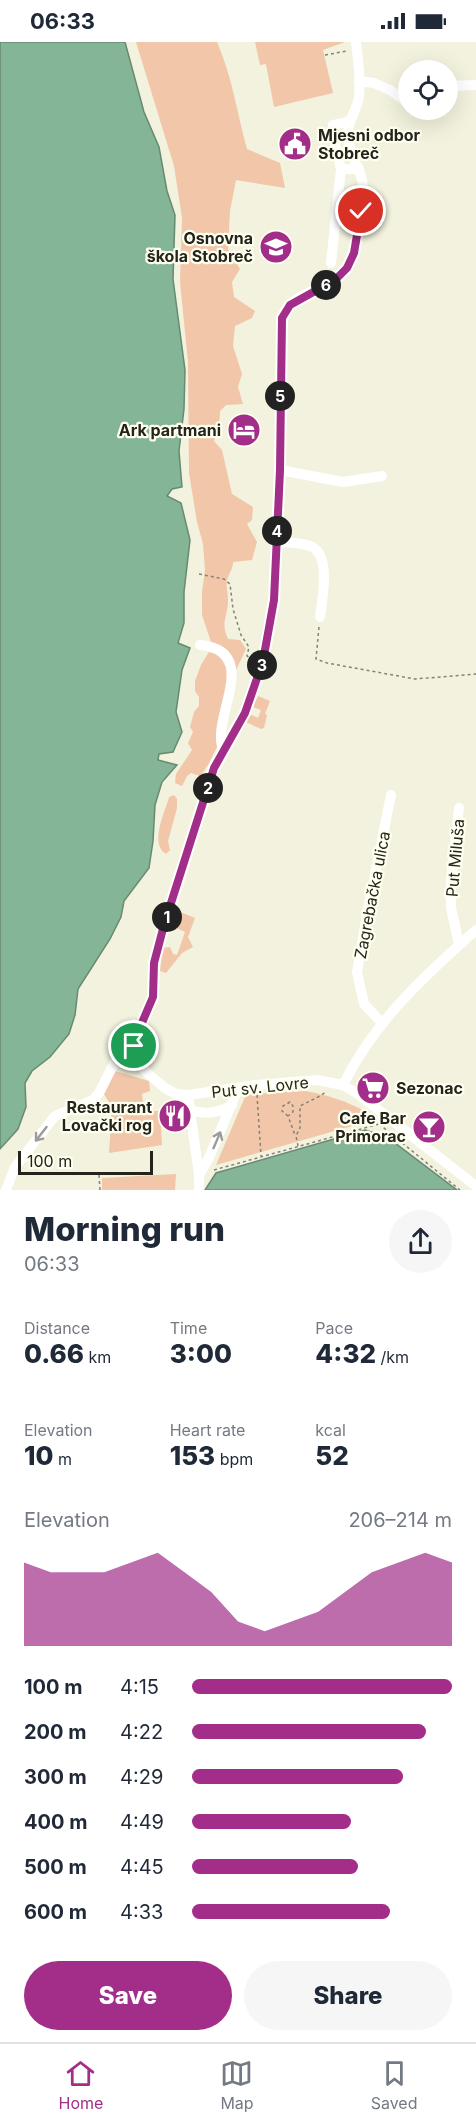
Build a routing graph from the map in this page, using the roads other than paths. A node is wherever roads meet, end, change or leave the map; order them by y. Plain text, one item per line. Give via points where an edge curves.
1 (356, 46) edge
2 (359, 81) junction
3 (476, 85) edge
4 (458, 86) edge
5 (398, 96) edge
6 (350, 121) junction
7 (341, 169) junction
8 (358, 169) junction
9 (331, 264) dead end
10 (280, 470) junction
11 (382, 477) dead end
12 (277, 541) junction
13 (320, 617) road end
14 (200, 645) dead end
15 (223, 749) junction
16 (392, 795) dead end
17 (459, 808) dead end
18 (475, 933) edge
19 (459, 944) junction
20 (153, 992) junction
21 (382, 1023) junction
22 (343, 1085) junction
23 (237, 1089) junction
24 (188, 1095) junction
25 (232, 1105) junction
26 (190, 1110) junction
27 (199, 1175) junction
28 (476, 1186) edge
29 (6, 1190) edge
30 (199, 1190) edge

1 - 2 street
2 - 5 street via 374,83
2 - 6 street via 359,100
3 - 4 street
6 - 7 street via 333,125
6 - 8 street via 350,148
7 - 8 street
7 - 9 street
8 - 10 street via 363,183 361,211 354,253 347,268 335,280 290,305 282,318
10 - 11 street via 343,482
10 - 12 street
12 - 13 street via 312,546 321,556 324,570
12 - 15 street via 274,600 262,665 245,713
14 - 15 street via 220,650 230,667 230,690 220,743
15 - 20 street via 164,925 154,963
16 - 21 street, Zagrebačka ulica via 357,972 364,1004
17 - 19 street, Put Miluša via 451,908
18 - 19 street
19 - 21 street
20 - 24 street, Put sv. Lovre via 135,1039 135,1054 146,1072 165,1088
20 -> 29 street via 99,1093 93,1100 55,1116 15,1167
21 - 22 street
22 - 23 street, Put sv. Lovre via 317,1080
22 - 28 street, Put sv. Lovre
23 - 24 street, Put sv. Lovre
23 - 25 street
24 - 26 street
25 - 26 street via 214,1112
27 -> 25 street
26 - 27 street
27 - 30 street

